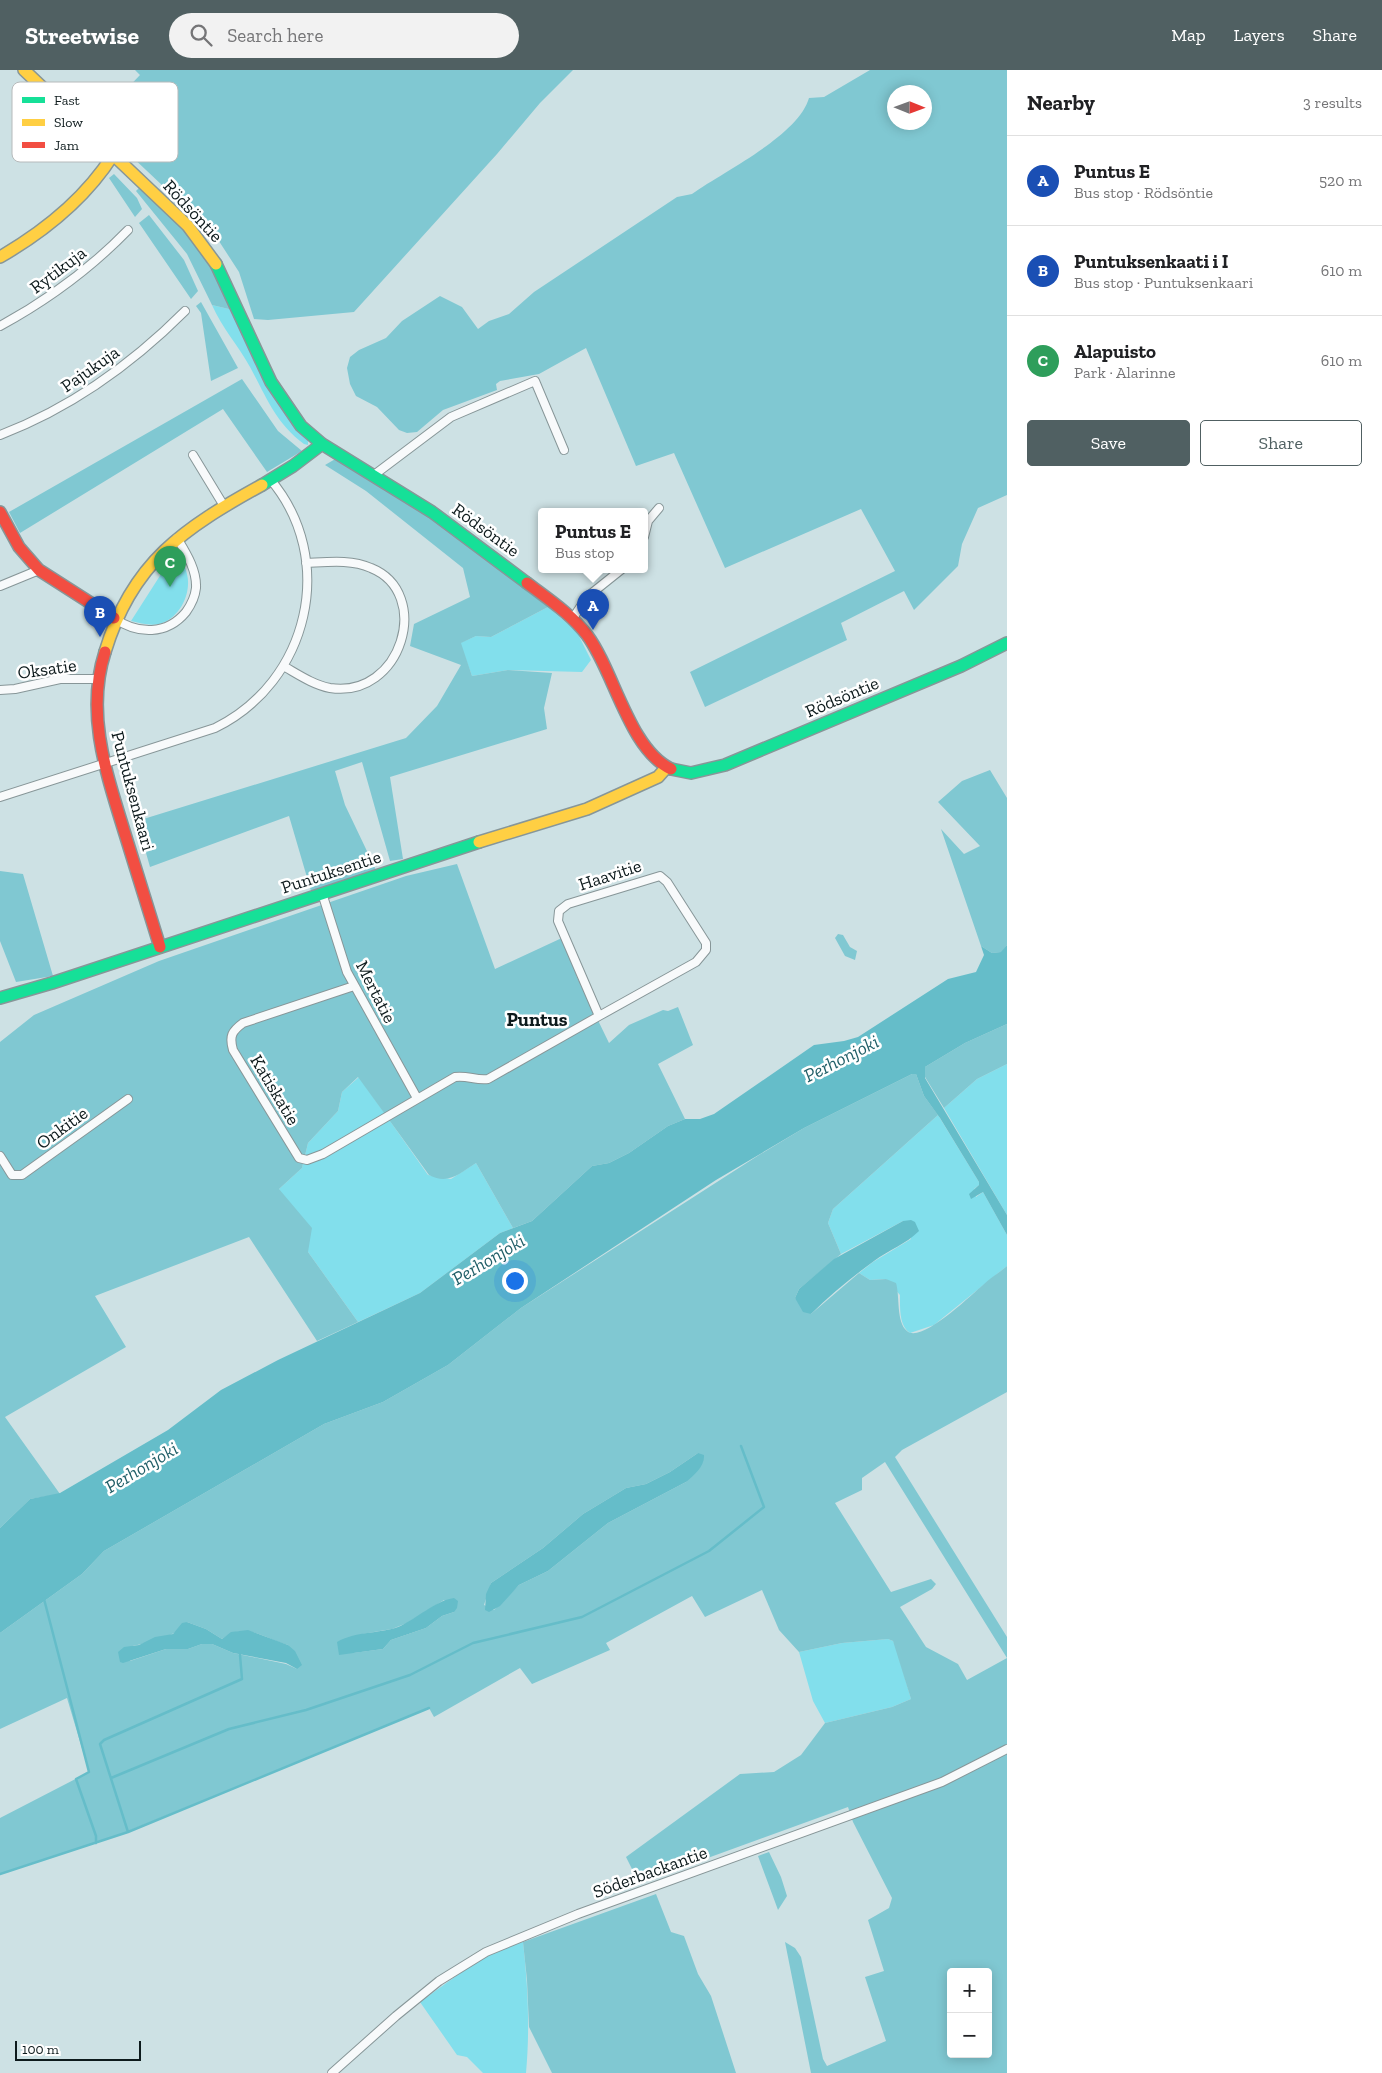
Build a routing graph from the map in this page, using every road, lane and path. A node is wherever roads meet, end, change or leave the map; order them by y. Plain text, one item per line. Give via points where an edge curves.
1 (24, 70) edge
2 (37, 82) edge
3 (109, 162) edge
4 (121, 162) edge
5 (128, 230) dead end
6 (0, 257) edge
7 (185, 311) dead end
8 (0, 326) edge
9 (0, 435) edge
10 (322, 444) junction
11 (564, 450) dead end
12 (193, 455) dead end
13 (374, 475) junction
14 (270, 478) junction
15 (224, 506) junction
16 (659, 508) dead end
17 (0, 512) edge
18 (648, 520) edge
19 (177, 538) junction
20 (306, 563) junction
21 (39, 570) junction
22 (617, 573) edge
23 (0, 586) edge
24 (114, 618) junction
25 (573, 618) junction
26 (1007, 643) edge
27 (285, 667) junction
28 (98, 679) junction
29 (0, 690) edge
30 (103, 763) junction
31 (666, 768) junction
32 (0, 797) edge
33 (322, 894) junction
34 (160, 947) junction
35 (354, 986) junction
36 (0, 998) edge
37 (599, 1016) junction
38 (418, 1098) junction
39 (128, 1099) dead end
40 (0, 1156) edge
41 (1007, 1749) edge
42 (332, 2073) edge

1 - 2 street, Rödsöntie
3 - 6 street via 66,208
4 - 10 street, Rödsöntie via 188,226 207,249 224,277 271,382 301,426
5 - 8 street, Rytikuja via 104,255 51,296
7 - 9 street, Pajukuja via 128,362 79,397
10 - 13 street, Rödsöntie
10 - 14 street, Puntuksenkaari
11 - 13 street via 535,381 451,417
12 - 15 street
13 - 25 street, Rödsöntie via 432,512
14 - 15 street, Puntuksenkaari
14 - 20 street via 298,527
15 - 19 street, Puntuksenkaari
16 - 18 street
17 - 21 street via 19,547
19 - 24 street, Puntuksenkaari via 152,562
19 - 24 street via 189,559 195,579 190,607 175,624 160,629 134,629
20 - 27 street via 304,613
20 - 27 street via 360,564 383,575 395,590 403,609 401,644 386,670 363,684 348,688 328,688
21 - 23 street
21 - 24 street
22 - 25 street via 587,597
24 - 28 street, Puntuksenkaari
25 - 31 street, Rödsöntie via 588,636 641,740
26 - 31 street, Rödsöntie via 725,765 691,773
27 - 30 street via 260,696 232,720 196,736
28 - 29 street, Oksatie via 60,679
28 - 30 street, Puntuksenkaari via 97,723
30 - 32 street
30 - 34 street, Puntuksenkaari
31 - 33 street, Puntuksentie via 658,777 586,809
33 - 34 street, Puntuksentie
33 - 35 street, Mertatie
34 - 36 street, Puntuksentie
35 - 38 street, Mertatie
35 - 38 street, Katiskatie via 243,1023 230,1038 234,1050 299,1158 307,1160 323,1154
37 - 37 street, Haavitie via 696,962 706,950 706,943 660,876 568,904 559,911 558,921
37 - 38 street, Haavitie via 488,1079 455,1076
39 - 40 street, Onkitie via 22,1175 12,1174
41 - 42 street, Söderbackantie via 942,1782 587,1911 486,1952 439,1981

